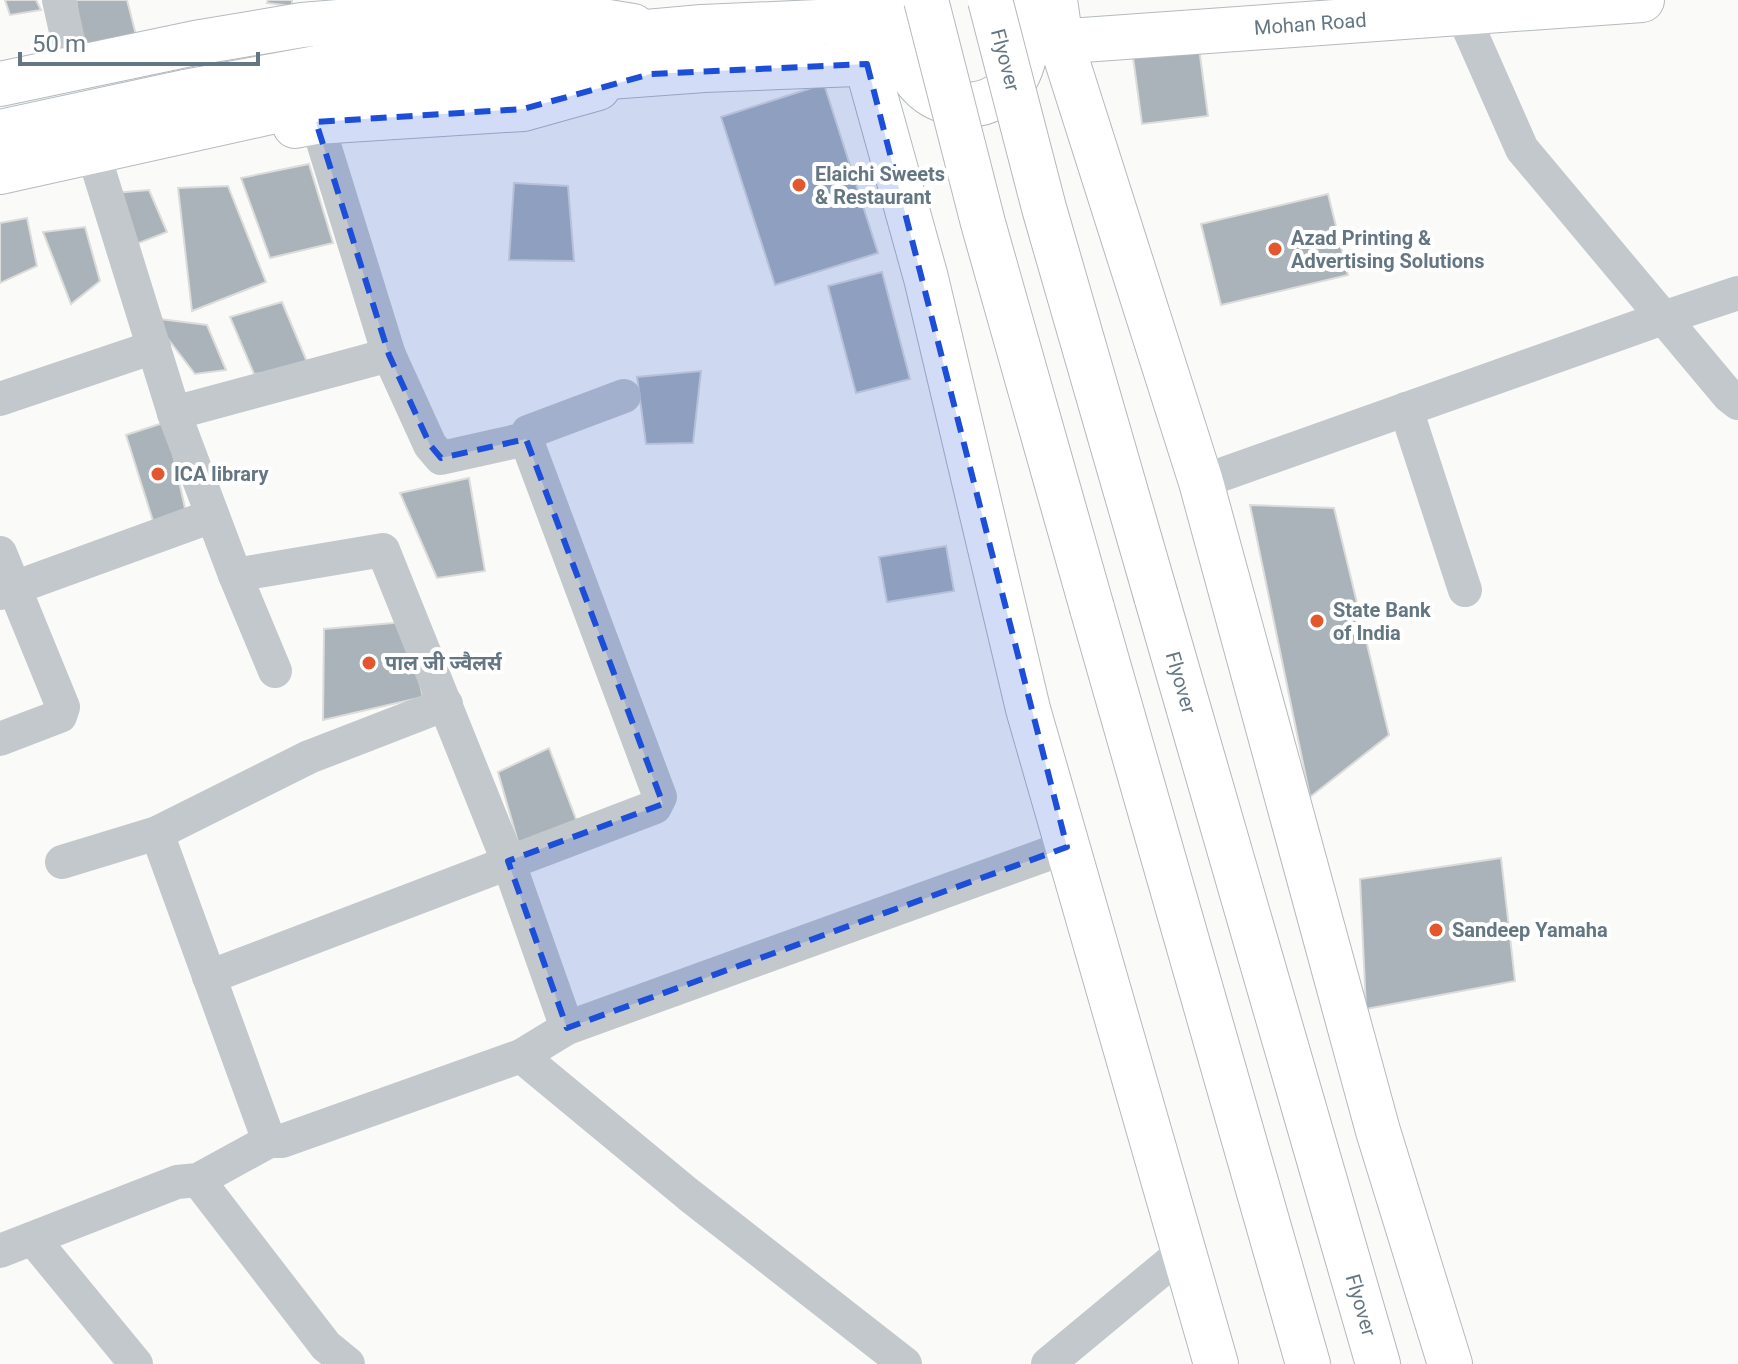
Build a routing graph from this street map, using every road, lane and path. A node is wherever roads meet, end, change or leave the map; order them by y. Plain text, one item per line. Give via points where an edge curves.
1 (59, 0) edge
2 (1230, 0) edge
3 (1642, 0) edge
4 (920, 6) edge
5 (853, 10) edge
6 (1329, 11) edge
7 (305, 12) edge
8 (1462, 13) junction
9 (1031, 17) edge
10 (657, 30) junction
11 (887, 63) junction
12 (74, 67) junction
13 (0, 84) edge
14 (314, 113) junction
15 (0, 132) edge
16 (97, 165) junction
17 (0, 172) edge
18 (0, 188) edge
19 (1738, 293) edge
20 (1663, 318) junction
21 (154, 347) junction
22 (389, 355) junction
23 (624, 396) dead end
24 (0, 399) edge
25 (1738, 403) edge
26 (1406, 409) junction
27 (174, 413) junction
28 (526, 439) junction
29 (1201, 482) junction
30 (212, 516) junction
31 (0, 553) edge
32 (235, 575) junction
33 (8, 590) edge
34 (1465, 590) dead end
35 (275, 671) dead end
36 (446, 704) junction
37 (0, 739) edge
38 (157, 833) junction
39 (1067, 847) junction
40 (508, 861) junction
41 (62, 862) dead end
42 (209, 977) junction
43 (567, 1028) junction
44 (521, 1056) junction
45 (269, 1141) junction
46 (198, 1180) junction
47 (33, 1239) junction
48 (0, 1251) edge
49 (1183, 1252) junction
50 (136, 1364) edge
51 (348, 1364) edge
52 (905, 1364) edge
53 (1048, 1364) edge
54 (1216, 1364) edge
55 (1308, 1364) edge
56 (1378, 1364) edge
57 (1450, 1364) edge

1 - 12 street
2 - 9 main road
3 - 8 main road, Mohan Road
4 - 5 main road
4 - 11 main road via 907,26 904,46
4 - 55 main road, bridge
5 - 10 main road
5 - 11 main road
6 - 8 main road, Mohan Road
6 - 9 main road, Mohan Road
7 - 10 main road via 516,7
7 - 12 main road via 195,43
8 - 20 street via 1522,149
9 - 11 main road via 1021,71 990,101 949,104 923,89 911,74
9 - 29 main road
9 - 56 main road, Flyover, bridge via 1044,208
10 - 15 main road via 388,55
11 - 14 main road via 704,70 390,93
11 - 39 main road via 926,278 1028,709
12 - 13 main road
14 - 16 main road
14 - 17 main road
14 - 22 street
16 - 18 main road
16 - 21 street
19 - 20 street
20 - 25 street
20 - 26 street
21 - 24 street
21 - 27 street
22 - 27 street
22 - 28 street via 441,458
23 - 28 street via 528,432
26 - 29 street
26 - 34 street
27 - 30 street
28 - 40 street via 660,797 655,807
29 - 57 main road via 1378,1131
30 - 32 street
30 - 33 street
31 - 33 street
32 - 35 street
32 - 36 street via 383,550
33 - 37 street via 63,707 60,716
36 - 38 street via 309,757
36 - 40 street
38 - 41 street
38 - 42 street
39 - 43 street
39 - 49 main road
40 - 42 street
40 - 43 street
42 - 45 street
43 - 44 street
44 - 45 street via 282,1141
44 - 52 street
45 - 46 street
46 - 47 street via 177,1182
46 - 51 street via 326,1346
47 - 48 street
47 - 50 street
49 - 53 street
49 - 54 main road

